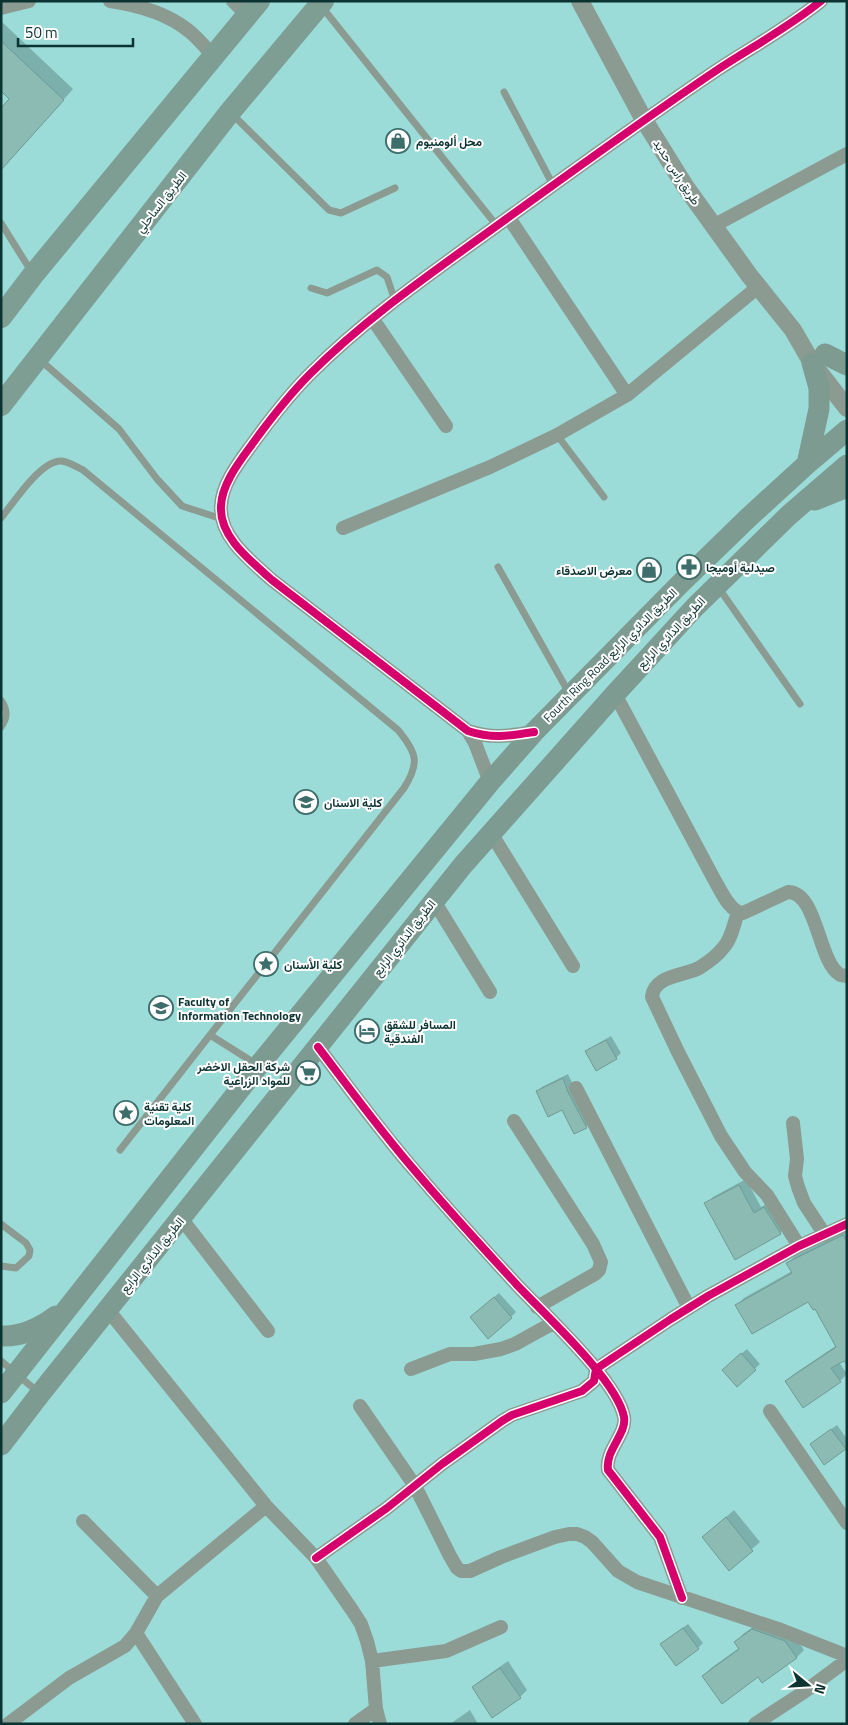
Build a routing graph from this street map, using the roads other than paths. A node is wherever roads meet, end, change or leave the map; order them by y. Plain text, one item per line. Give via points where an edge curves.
1 (29, 1) edge
2 (110, 1) edge
3 (580, 1) edge
4 (822, 1) edge
5 (322, 3) edge
6 (251, 4) edge
7 (1, 8) edge
8 (214, 57) junction
9 (504, 92) dead end
10 (230, 112) junction
11 (644, 120) junction
12 (847, 154) edge
13 (553, 185) junction
14 (395, 188) dead end
15 (509, 218) junction
16 (1, 223) edge
17 (497, 226) junction
18 (713, 226) junction
19 (34, 275) junction
20 (758, 287) junction
21 (311, 288) dead end
22 (395, 301) junction
23 (1, 316) edge
24 (372, 318) junction
25 (819, 358) junction
26 (39, 359) junction
27 (847, 365) edge
28 (847, 374) edge
29 (627, 395) junction
30 (1, 406) edge
31 (847, 408) edge
32 (446, 426) dead end
33 (847, 430) edge
34 (557, 435) junction
35 (807, 464) junction
36 (847, 465) edge
37 (847, 487) edge
38 (604, 496) dead end
39 (789, 515) junction
40 (1, 518) edge
41 (222, 519) junction
42 (343, 528) dead end
43 (498, 567) dead end
44 (717, 585) junction
45 (615, 694) junction
46 (571, 695) junction
47 (1, 700) edge
48 (800, 704) dead end
49 (1, 727) edge
50 (468, 731) junction
51 (534, 732) junction
52 (490, 782) junction
53 (491, 833) junction
54 (434, 901) junction
55 (738, 912) junction
56 (573, 966) dead end
57 (847, 976) edge
58 (490, 992) dead end
59 (210, 1034) junction
60 (318, 1047) junction
61 (259, 1065) junction
62 (576, 1088) dead end
63 (514, 1121) dead end
64 (793, 1123) dead end
65 (120, 1150) dead end
66 (181, 1218) junction
67 (1, 1224) edge
68 (847, 1224) edge
69 (825, 1235) junction
70 (799, 1246) junction
71 (1, 1266) edge
72 (68, 1307) junction
73 (538, 1307) junction
74 (689, 1308) junction
75 (108, 1310) junction
76 (553, 1323) junction
77 (268, 1332) dead end
78 (1, 1336) edge
79 (9, 1367) edge
80 (411, 1369) dead end
81 (596, 1369) junction
82 (1, 1393) edge
83 (40, 1394) junction
84 (360, 1406) dead end
85 (770, 1411) dead end
86 (1, 1445) edge
87 (416, 1486) junction
88 (266, 1506) junction
89 (83, 1521) dead end
90 (847, 1524) edge
91 (316, 1558) junction
92 (157, 1596) junction
93 (682, 1598) junction
94 (501, 1627) dead end
95 (136, 1633) junction
96 (847, 1658) edge
97 (372, 1661) junction
98 (376, 1709) junction
99 (8, 1724) edge
100 (194, 1724) edge
101 (355, 1724) edge
102 (380, 1724) edge
103 (755, 1724) edge

1 - 7 street
2 - 8 street via 145,8 171,19 191,32
3 - 11 street, طريق راس حديد
4 - 11 street
5 - 10 highway, الطريق الساحلي
5 - 17 lane
6 - 8 highway
8 - 19 highway
9 - 13 lane
10 - 14 lane via 329,210 341,213
10 - 26 highway, الطريق الساحلي
11 - 13 street
11 - 18 street, طريق راس حديد
12 - 18 street
13 - 15 street
15 - 17 street
15 - 29 street
16 - 19 lane
17 - 22 street
18 - 20 street, طريق راس حديد
19 - 23 highway
20 - 25 street, طريق راس حديد
20 - 29 street
21 - 22 lane via 327,293 378,270 387,277
22 - 24 street
24 - 32 street
24 - 41 street via 309,375 260,434 222,494
25 - 27 main road
25 - 28 street, طريق راس حديد
25 - 31 street, طريق راس حديد
25 - 35 main road via 819,410
26 - 30 highway, الطريق الساحلي
26 - 41 lane via 119,429 182,506
29 - 34 street
33 - 35 main road, Fourth Ring Road الطريق الدائري الرابع
34 - 38 lane
34 - 42 street via 490,467
35 - 46 main road, Fourth Ring Road الطريق الدائري الرابع via 680,584
36 - 39 main road, الطريق الدائري الرابع
37 - 39 main road
39 - 44 main road, الطريق الدائري الرابع
40 - 59 lane via 51,462 61,461 78,467 398,730 413,753 413,774 404,788
41 - 50 street via 243,554 272,580
43 - 46 lane
44 - 45 main road, الطريق الدائري الرابع
44 - 48 lane
45 - 53 main road, الطريق الدائري الرابع
45 - 55 street via 714,879
46 - 51 main road, Fourth Ring Road الطريق الدائري الرابع
47 - 49 lane via 7,710 7,719
50 - 51 street via 499,737
50 - 52 street
51 - 52 main road, Fourth Ring Road الطريق الدائري الرابع
52 - 61 main road, Fourth Ring Road الطريق الدائري الرابع
53 - 54 main road, الطريق الدائري الرابع
53 - 56 street
54 - 58 street
54 - 60 main road, الطريق الدائري الرابع
55 - 57 street via 788,892 800,895 809,908 829,961 839,974
55 - 70 street via 725,946 717,955 698,968 658,984 652,997 721,1136 745,1172 767,1195
59 - 61 lane
59 - 65 lane
60 - 66 main road, الطريق الدائري الرابع
60 - 73 street via 414,1170
61 - 72 main road
62 - 74 street
63 - 73 street via 593,1244 601,1262 595,1274
64 - 69 street via 798,1187 804,1203
66 - 75 main road, الطريق الدائري الرابع
66 - 77 street
67 - 71 lane via 26,1243 30,1250 29,1256 16,1268
68 - 69 street
69 - 70 street
70 - 74 street
72 - 78 main road via 42,1326 25,1333
72 - 79 main road
73 - 76 street
74 - 81 street
75 - 83 main road, الطريق الدائري الرابع
75 - 88 street
76 - 80 street via 501,1349 450,1354
76 - 81 street
79 - 82 main road
79 - 83 lane
81 - 87 street via 594,1381 582,1391 507,1418
81 - 93 street via 618,1402 624,1418 609,1455 608,1470 660,1537
83 - 86 main road, الطريق الدائري الرابع
84 - 87 street
85 - 90 street
87 - 91 street
87 - 93 street via 450,1556 461,1571 470,1571 555,1538 577,1534 592,1542 628,1578
88 - 91 street
88 - 92 street
89 - 92 street
91 - 97 street via 361,1624
92 - 95 street
93 - 96 street via 781,1630
94 - 97 street via 446,1651
95 - 99 street via 125,1646 69,1678
95 - 100 street
96 - 103 street via 804,1692
97 - 98 street
98 - 101 street
98 - 102 street

